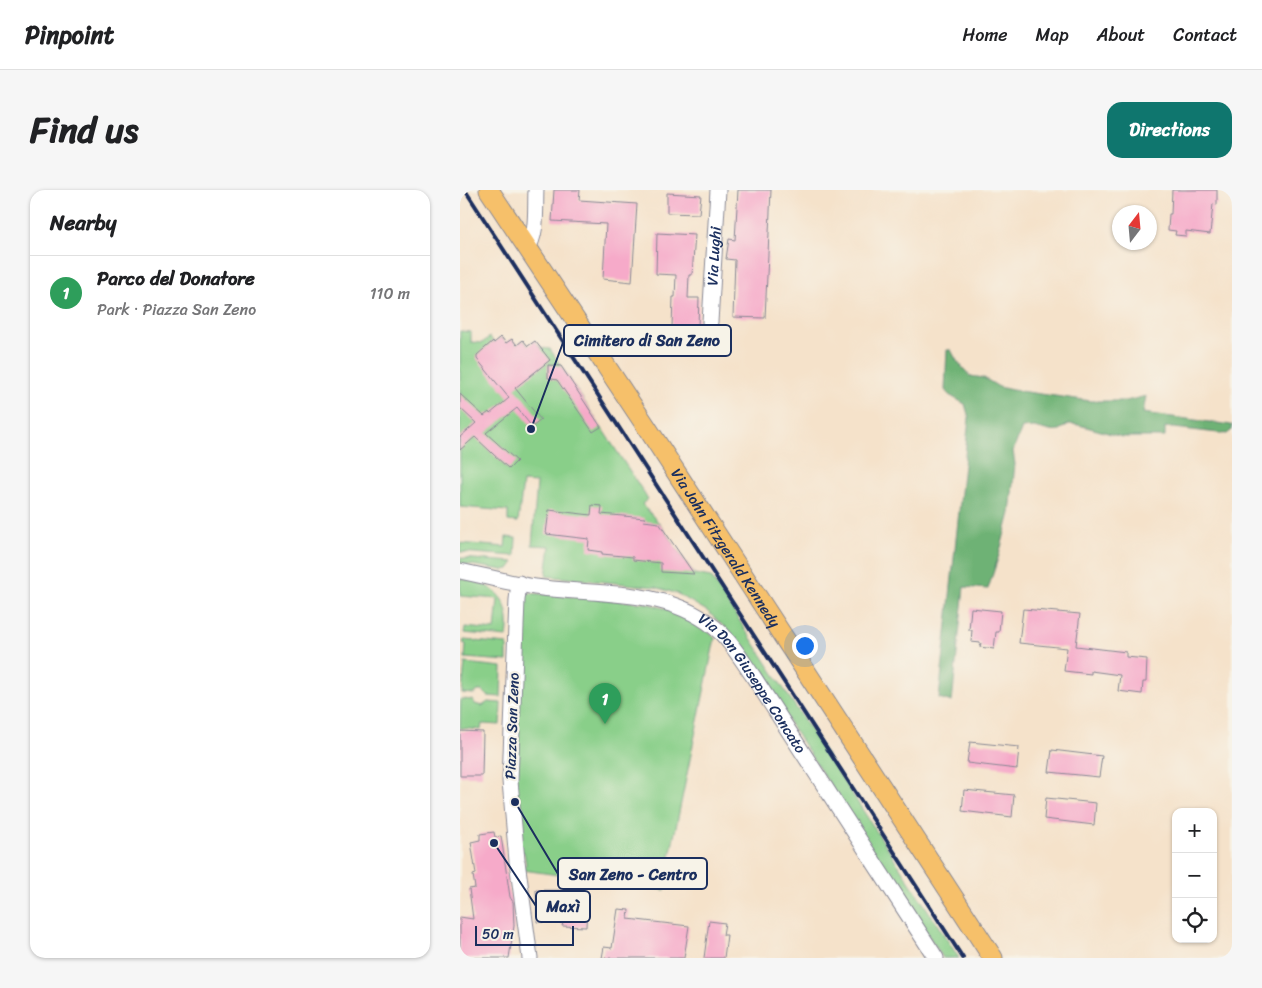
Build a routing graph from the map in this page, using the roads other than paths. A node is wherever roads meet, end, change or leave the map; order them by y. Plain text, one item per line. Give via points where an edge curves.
1 (489, 190) edge
2 (536, 190) edge
3 (718, 190) edge
4 (527, 249) junction
5 (710, 322) dead end
6 (460, 571) edge
7 (519, 583) junction
8 (530, 958) edge
9 (936, 958) edge
10 (992, 958) edge

1 - 4 main road, Via John Fitzgerald Kennedy
2 - 4 street via 534,228
3 - 5 street, Via Lughi
4 - 10 main road, Via John Fitzgerald Kennedy
6 - 7 street, Via Don Giuseppe Concato
7 - 8 street, Piazza San Zeno via 510,780
7 - 9 street, Via Don Giuseppe Concato via 666,602 700,618 721,634 753,676

